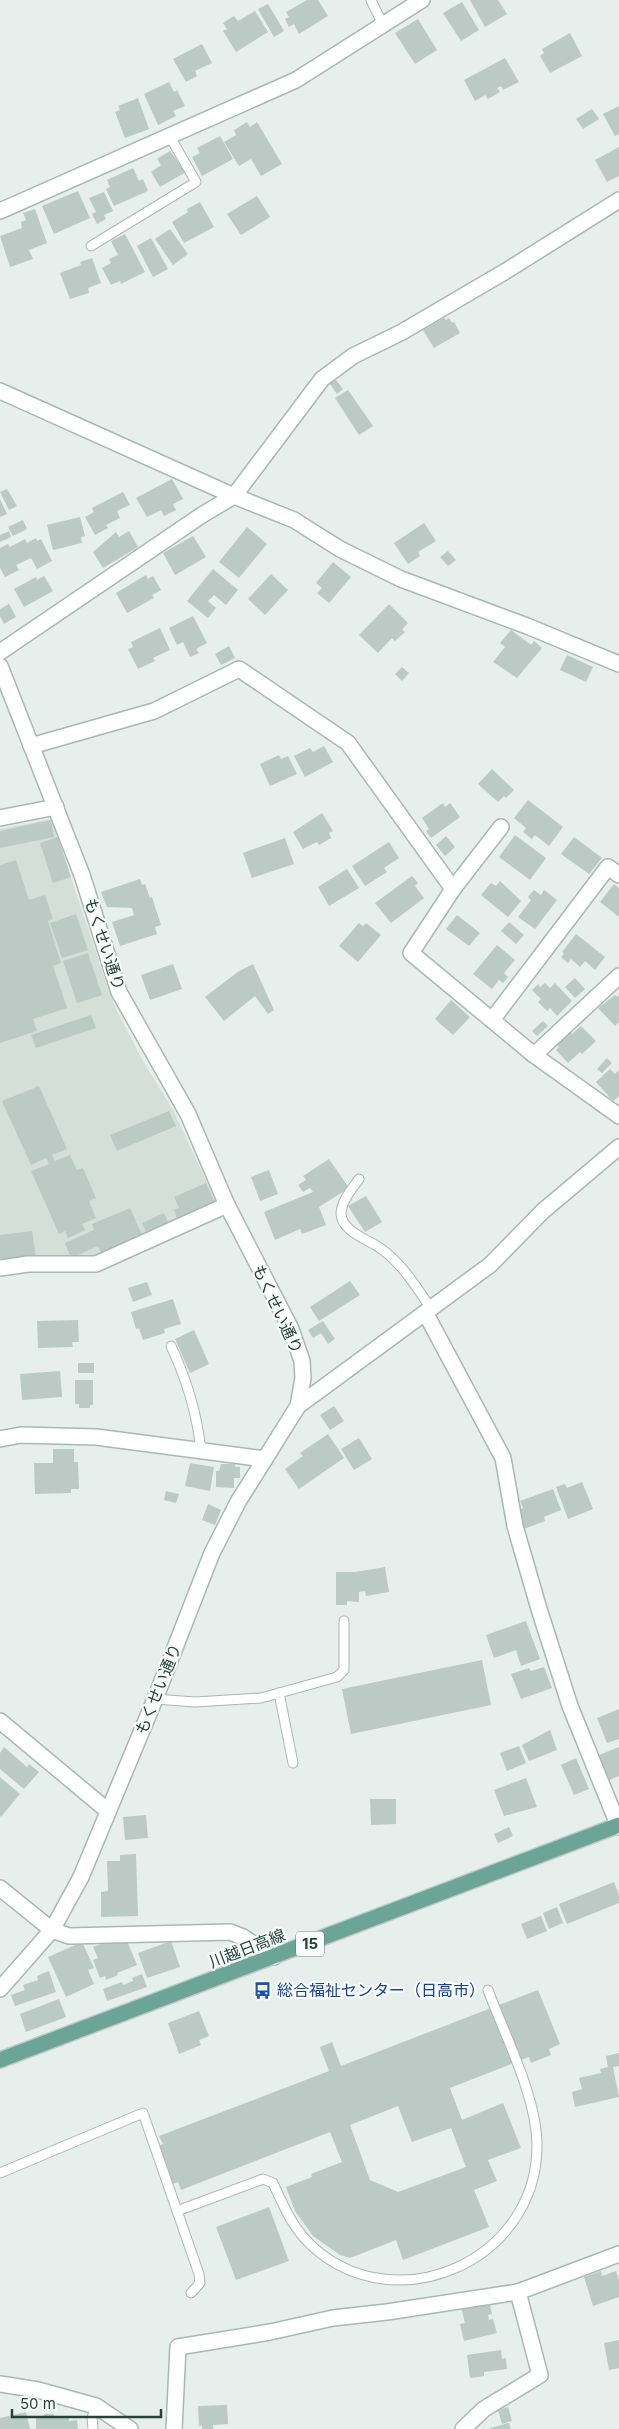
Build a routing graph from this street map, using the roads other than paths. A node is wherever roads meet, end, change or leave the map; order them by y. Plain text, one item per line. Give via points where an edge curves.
1 (371, 0) edge
2 (422, 0) edge
3 (383, 25) junction
4 (169, 135) junction
5 (619, 200) edge
6 (0, 210) edge
7 (91, 246) dead end
8 (0, 391) edge
9 (234, 496) junction
10 (0, 652) edge
11 (617, 661) edge
12 (1, 671) edge
13 (31, 746) junction
14 (56, 806) junction
15 (0, 818) edge
16 (501, 827) dead end
17 (619, 875) edge
18 (453, 889) junction
19 (619, 976) edge
20 (492, 1020) junction
21 (534, 1055) junction
22 (619, 1116) edge
23 (619, 1147) edge
24 (359, 1179) dead end
25 (227, 1205) junction
26 (0, 1268) edge
27 (429, 1312) junction
28 (170, 1346) dead end
29 (298, 1406) junction
30 (0, 1440) edge
31 (201, 1451) junction
32 (265, 1459) junction
33 (344, 1621) dead end
34 (279, 1693) junction
35 (155, 1699) junction
36 (0, 1721) edge
37 (293, 1763) dead end
38 (108, 1811) junction
39 (619, 1826) edge
40 (0, 1888) edge
41 (52, 1930) junction
42 (274, 1957) junction
43 (0, 1989) edge
44 (488, 1990) dead end
45 (0, 2060) edge
46 (0, 2173) edge
47 (177, 2211) junction
48 (619, 2254) edge
49 (191, 2292) dead end
50 (518, 2292) junction
51 (0, 2384) edge
52 (96, 2406) junction
53 (93, 2429) edge
54 (130, 2429) edge
55 (174, 2429) edge
56 (463, 2429) edge

1 - 3 lane
2 - 3 street
3 - 4 street via 296,80
4 - 6 street
4 - 7 lane via 196,182
5 - 9 street via 498,276 402,332 353,356 322,379
8 - 9 street
9 - 10 street
9 - 11 street via 294,520 340,549 400,579
12 - 13 street, もくせい通り
13 - 14 street, もくせい通り
13 - 18 street via 154,711 239,669 348,743
14 - 15 street
14 - 25 street, もくせい通り via 119,992 188,1114
16 - 18 street
17 - 20 street via 608,867
18 - 20 street via 410,953
19 - 21 street
20 - 21 street
21 - 22 street
23 - 27 street via 544,1211 490,1265
24 - 27 lane via 345,1199 341,1214 346,1227 382,1249 410,1278
25 - 26 street via 96,1264 28,1264
25 - 29 street, もくせい通り via 302,1361 304,1378
27 - 29 street
27 - 39 street via 503,1458 515,1526 539,1609 570,1706
28 - 31 lane via 190,1393
29 - 32 street, もくせい通り
30 - 31 street via 21,1435 96,1437
31 - 32 street
32 - 35 street, もくせい通り via 212,1552
33 - 34 lane via 344,1670 337,1677
34 - 35 lane via 231,1701
34 - 37 lane
35 - 38 street, もくせい通り
36 - 38 street
38 - 41 street, もくせい通り via 81,1877
39 - 42 main road, 川越日高線 / 15
40 - 41 street
41 - 42 street via 69,1936 230,1932
41 - 43 street, もくせい通り
42 - 45 main road, 川越日高線 / 15
44 - 47 lane via 529,2097 537,2149 532,2180 520,2209 509,2227 487,2250 471,2261 431,2278 390,2280 356,2272 313,2247 291,2221 273,2183 263,2178
46 - 47 lane via 143,2113
47 - 49 lane via 199,2274 200,2283
48 - 50 street
50 - 55 street via 333,2318 178,2347
50 - 56 street via 540,2375 484,2408
51 - 52 street via 38,2390
52 - 53 lane
52 - 54 street

